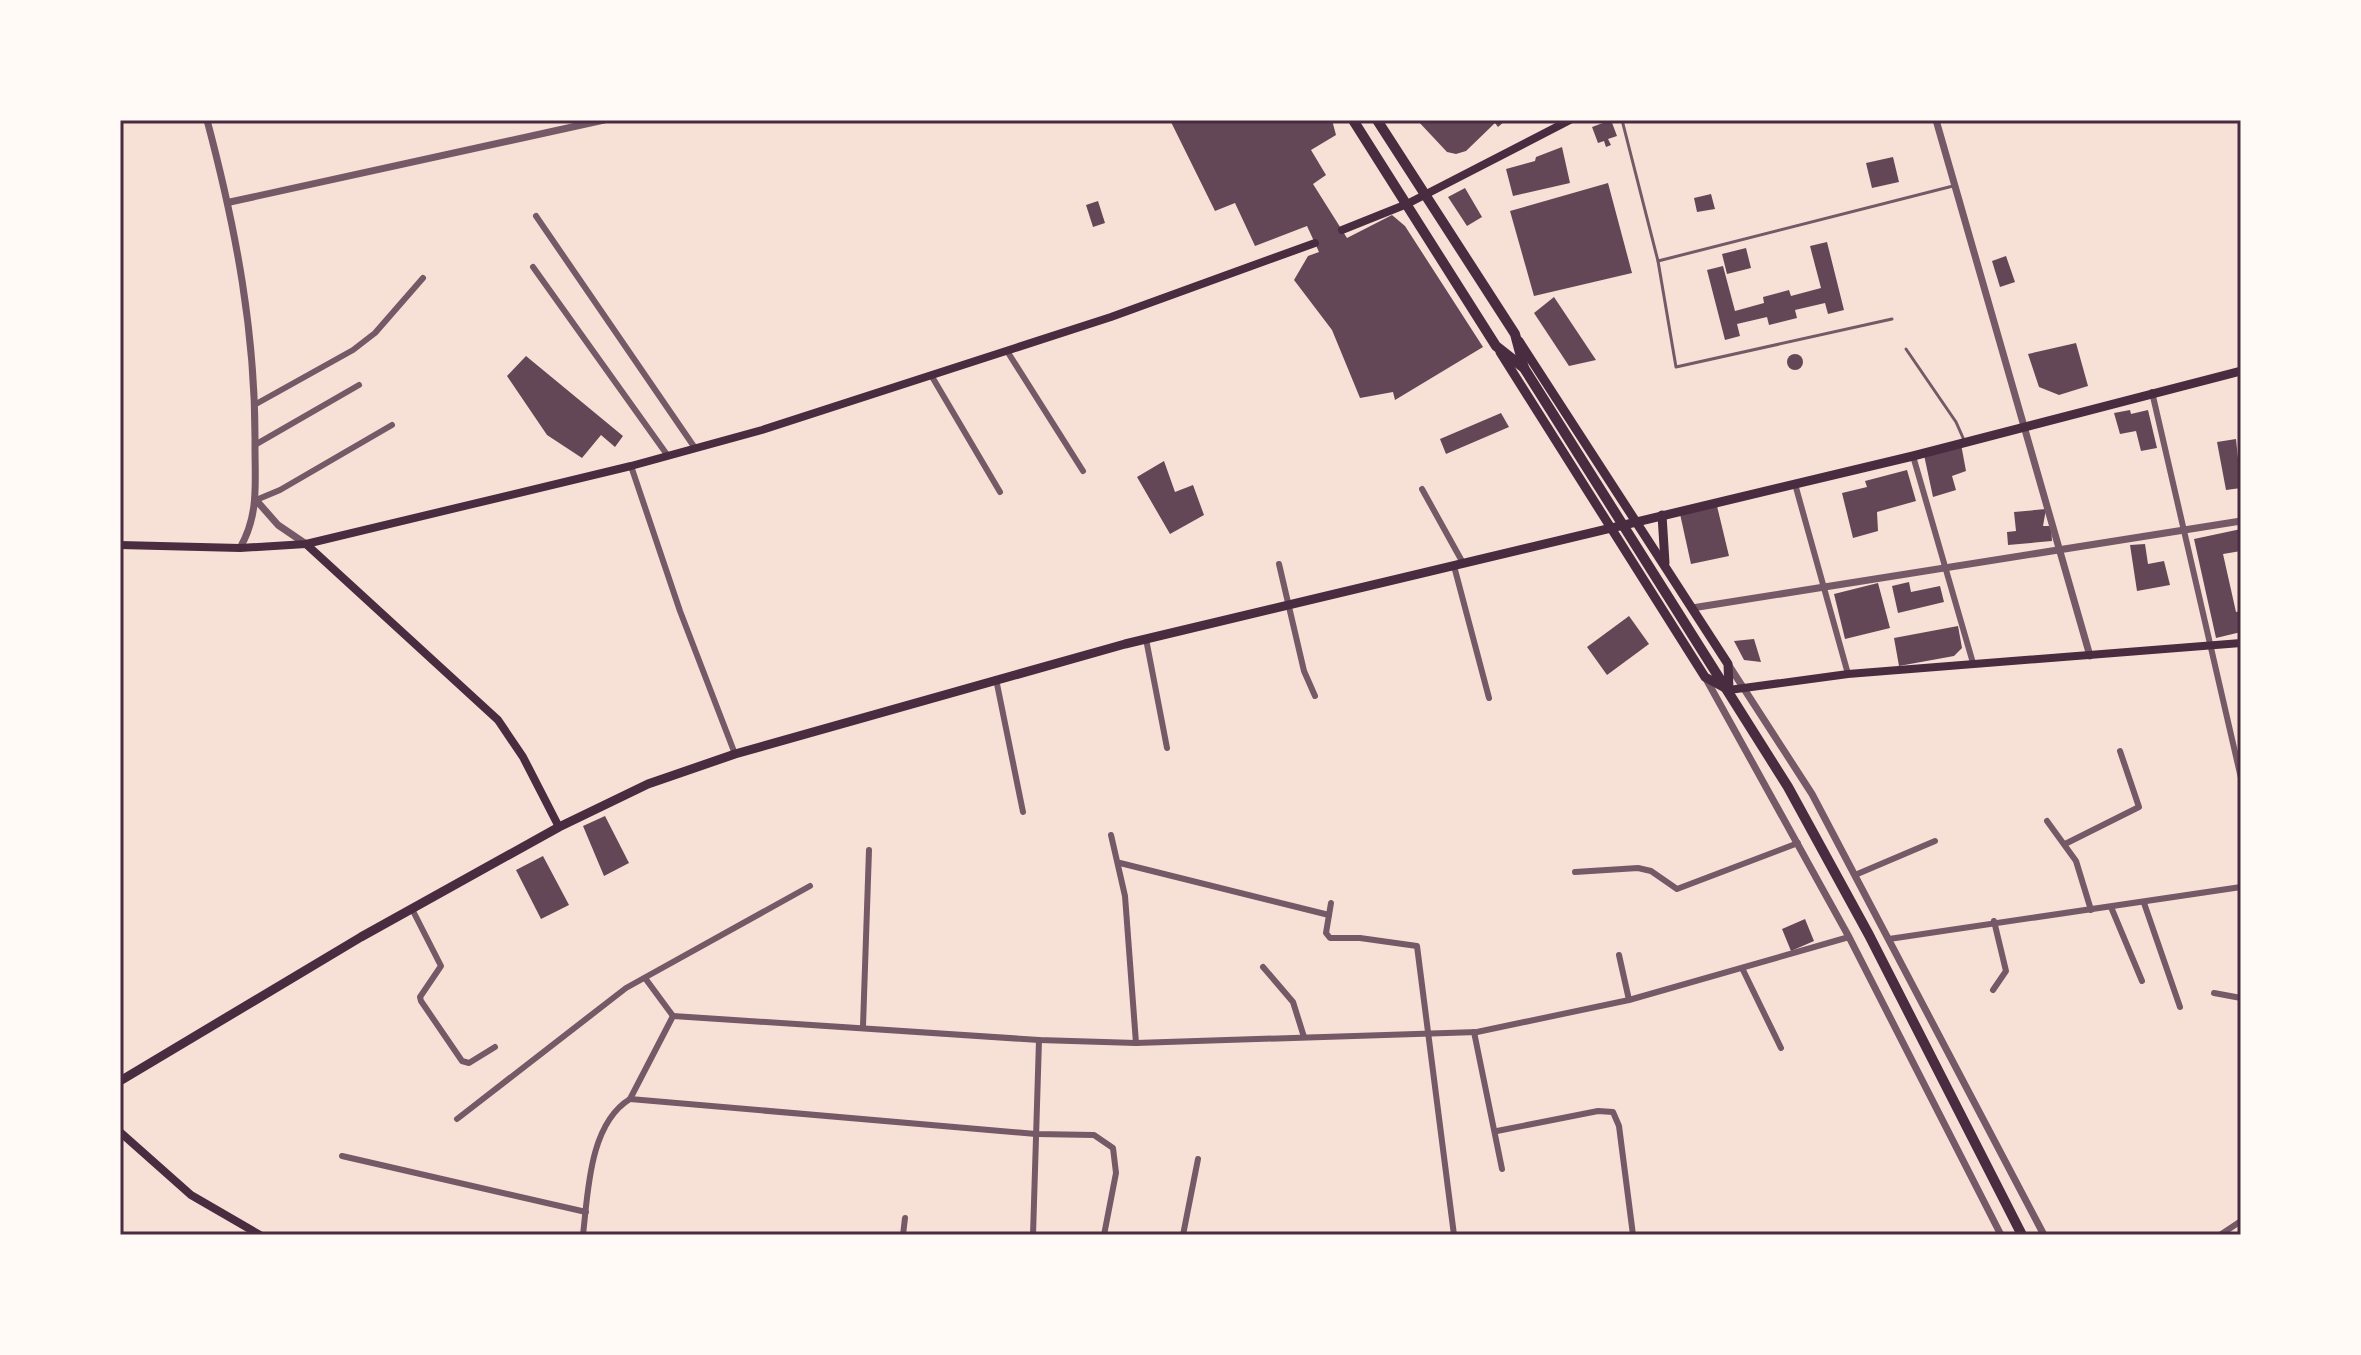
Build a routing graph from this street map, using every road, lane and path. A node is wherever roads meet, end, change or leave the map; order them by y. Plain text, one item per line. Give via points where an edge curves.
1 (207, 120) edge
2 (604, 120) edge
3 (1353, 120) edge
4 (1377, 120) edge
5 (1570, 120) edge
6 (1622, 120) edge
7 (1936, 120) edge
8 (1956, 185) junction
9 (1424, 193) junction
10 (230, 202) junction
11 (1407, 204) junction
12 (536, 216) dead end
13 (1342, 230) dead end
14 (1315, 243) dead end
15 (1658, 261) junction
16 (533, 267) dead end
17 (423, 278) dead end
18 (1892, 319) dead end
19 (1515, 334) junction
20 (1496, 346) junction
21 (1906, 349) dead end
22 (1007, 351) junction
23 (1524, 368) junction
24 (2241, 371) edge
25 (931, 375) junction
26 (359, 385) dead end
27 (2152, 392) junction
28 (256, 404) junction
29 (392, 425) dead end
30 (2025, 426) junction
31 (1964, 440) junction
32 (255, 445) junction
33 (695, 448) junction
34 (668, 456) junction
35 (1913, 456) junction
36 (631, 466) junction
37 (1083, 471) dead end
38 (1795, 484) junction
39 (1422, 489) dead end
40 (1000, 492) dead end
41 (256, 500) junction
42 (1662, 515) junction
43 (1636, 521) junction
44 (2241, 521) edge
45 (1611, 527) junction
46 (2183, 530) junction
47 (306, 544) junction
48 (120, 545) edge
49 (240, 548) junction
50 (2061, 549) junction
51 (1279, 564) dead end
52 (1459, 565) junction
53 (1666, 568) junction
54 (1945, 568) junction
55 (1824, 587) junction
56 (1289, 605) junction
57 (1692, 608) junction
58 (1146, 639) junction
59 (2241, 643) edge
60 (2211, 646) junction
61 (2090, 656) junction
62 (1973, 663) junction
63 (1728, 664) junction
64 (1848, 674) junction
65 (1705, 677) junction
66 (996, 679) junction
67 (1745, 688) junction
68 (1729, 690) junction
69 (1315, 696) dead end
70 (1489, 698) dead end
71 (1167, 748) dead end
72 (2120, 751) dead end
73 (735, 754) junction
74 (2241, 778) edge
75 (1023, 812) dead end
76 (2047, 821) dead end
77 (559, 827) junction
78 (1111, 835) dead end
79 (1935, 841) dead end
80 (1798, 843) junction
81 (2065, 844) junction
82 (869, 850) dead end
83 (1120, 863) junction
84 (1575, 872) dead end
85 (1855, 875) junction
86 (810, 886) dead end
87 (2241, 887) edge
88 (1331, 903) dead end
89 (2144, 903) junction
90 (2111, 907) junction
91 (412, 909) junction
92 (2091, 910) junction
93 (1329, 915) junction
94 (1994, 921) junction
95 (1849, 937) junction
96 (1889, 939) junction
97 (1619, 955) dead end
98 (1263, 967) dead end
99 (1743, 970) junction
100 (645, 978) junction
101 (2142, 981) dead end
102 (1993, 990) dead end
103 (2214, 993) dead end
104 (2241, 998) edge
105 (1629, 1000) junction
106 (2180, 1007) dead end
107 (673, 1016) junction
108 (863, 1026) junction
109 (1474, 1032) junction
110 (1429, 1035) junction
111 (1304, 1037) junction
112 (1039, 1040) junction
113 (1136, 1043) junction
114 (495, 1047) dead end
115 (1781, 1048) dead end
116 (120, 1081) edge
117 (630, 1099) junction
118 (457, 1119) dead end
119 (1497, 1131) junction
120 (120, 1132) edge
121 (1036, 1134) junction
122 (342, 1156) dead end
123 (1198, 1159) dead end
124 (1502, 1169) dead end
125 (586, 1212) junction
126 (905, 1218) dead end
127 (2241, 1221) edge
128 (260, 1235) edge
129 (583, 1235) edge
130 (903, 1235) edge
131 (1033, 1235) edge
132 (1104, 1235) edge
133 (1183, 1235) edge
134 (1454, 1235) edge
135 (1633, 1235) edge
136 (2001, 1235) edge
137 (2022, 1235) edge
138 (2044, 1235) edge
139 (2220, 1235) edge

1 - 10 street
2 - 10 street
3 - 11 highway
4 - 9 highway
5 - 9 main road
6 - 15 lane
7 - 8 street
8 - 15 lane
8 - 30 street
9 - 11 main road
9 - 19 highway
10 - 28 street
11 - 13 main road
11 - 20 highway
12 - 33 street
14 - 22 main road
15 - 18 lane via 1676,367
16 - 34 street
17 - 28 street via 353,350
19 - 23 highway
19 - 43 main road
20 - 23 highway
20 - 45 main road
21 - 31 lane
22 - 25 main road
22 - 37 street
23 - 68 highway
24 - 27 main road
25 - 33 main road
25 - 40 street
26 - 32 street
27 - 30 main road
27 - 46 street
28 - 32 street
29 - 41 street
30 - 31 main road
30 - 50 street
31 - 35 main road
32 - 41 street
33 - 34 main road
34 - 36 main road
35 - 38 main road
35 - 54 street
36 - 47 main road
36 - 73 street
38 - 42 main road
38 - 55 street
39 - 52 street
41 - 47 street via 278,525
41 - 49 street via 253,522
42 - 43 main road
42 - 53 main road
43 - 45 main road
43 - 53 main road
44 - 46 street
45 - 52 main road
45 - 65 main road
46 - 50 street
46 - 60 street
47 - 49 main road
47 - 77 main road via 498,720
48 - 49 main road
50 - 54 street
50 - 61 street
51 - 56 street
52 - 56 main road
52 - 70 street
53 - 57 main road
54 - 55 street
54 - 62 street
55 - 57 street
55 - 64 street
56 - 58 main road
56 - 69 street
57 - 63 main road
58 - 66 main road
58 - 71 street
59 - 60 main road
60 - 61 main road
60 - 74 street
61 - 62 main road
62 - 64 main road
63 - 67 street
63 - 68 main road
64 - 67 main road
65 - 68 main road
65 - 80 street
66 - 73 main road
66 - 75 street
67 - 68 main road
67 - 85 street via 1802,777
68 - 137 highway via 1824,851
72 - 81 street via 2139,807
73 - 77 main road via 648,784
76 - 81 street
77 - 91 main road
78 - 83 street
79 - 85 street
80 - 84 street via 1677,889 1638,868
80 - 95 street
81 - 92 street via 2083,874
82 - 108 street
83 - 93 street
83 - 113 street
85 - 96 street
86 - 100 street
87 - 89 street
88 - 93 street
89 - 90 street
89 - 106 street
90 - 92 street
90 - 101 street
91 - 114 street via 441,966 421,1001 462,1061 469,1063
91 - 116 main road
92 - 94 street
93 - 110 street via 1330,938 1417,946
94 - 96 street
94 - 102 street via 2006,971
95 - 99 street
95 - 136 street
96 - 138 street
97 - 105 street
98 - 111 street via 1293,1002
99 - 105 street
99 - 115 street
100 - 107 street
100 - 118 street
103 - 104 street
105 - 109 street
107 - 108 street
107 - 117 street
108 - 112 street
109 - 110 street
109 - 119 street
110 - 111 street
110 - 134 street
111 - 113 street
112 - 113 street
112 - 121 street
117 - 121 street
117 - 125 street via 609,1121 596,1150
119 - 124 street
119 - 135 street via 1613,1112
120 - 128 main road via 191,1195
121 - 131 street
121 - 132 street via 1094,1135 1113,1148 1116,1173
122 - 125 street
123 - 133 street
125 - 129 street
126 - 130 street
127 - 139 street

